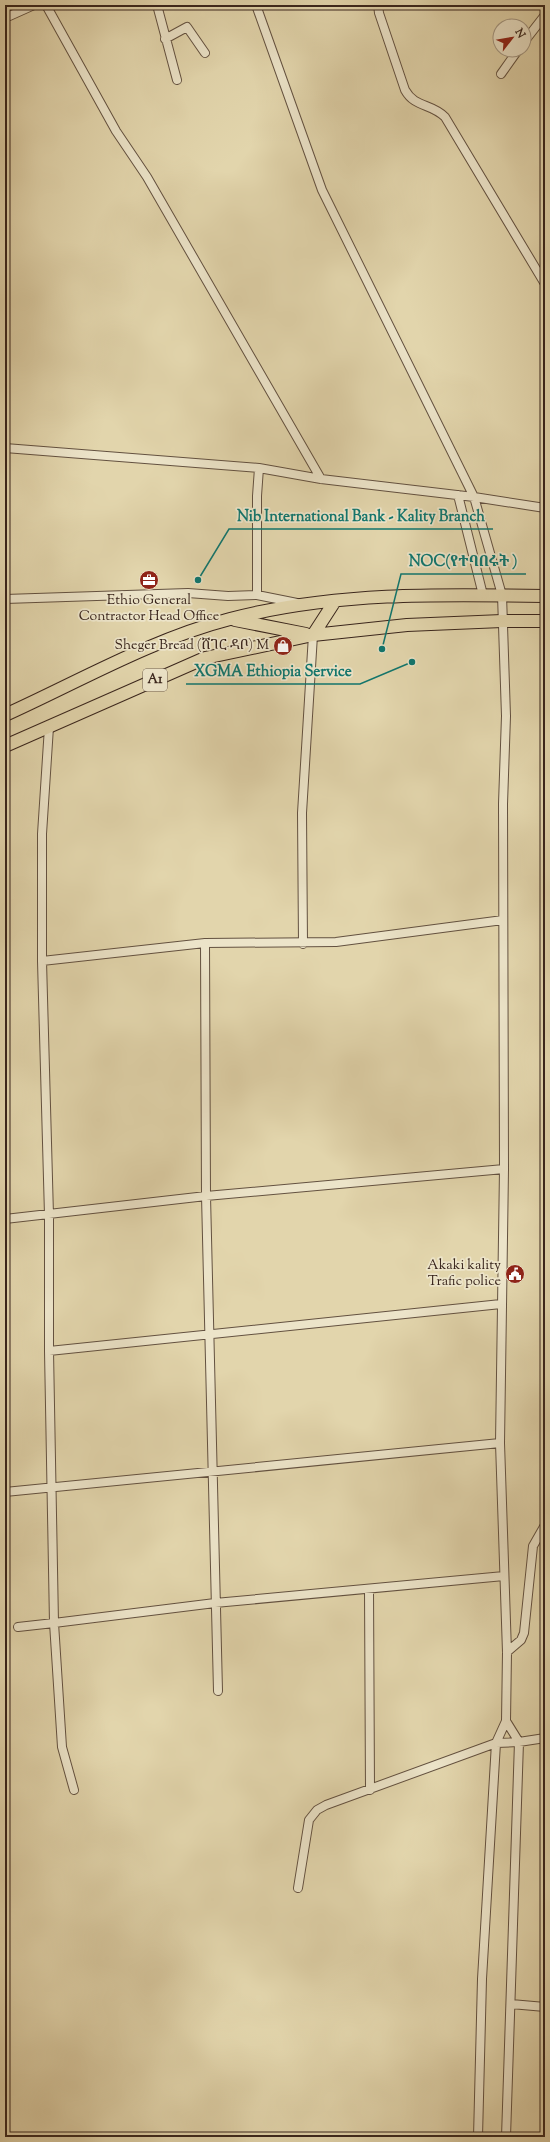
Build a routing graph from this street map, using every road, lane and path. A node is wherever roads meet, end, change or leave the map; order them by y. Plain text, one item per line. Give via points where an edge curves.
1 (34, 5) edge
2 (46, 5) edge
3 (157, 5) edge
4 (256, 5) edge
5 (378, 5) edge
6 (545, 15) edge
7 (5, 18) edge
8 (532, 32) edge
9 (165, 39) junction
10 (205, 53) dead end
11 (512, 58) edge
12 (501, 74) dead end
13 (177, 80) dead end
14 (545, 284) edge
15 (5, 448) edge
16 (259, 468) junction
17 (321, 478) junction
18 (458, 495) junction
19 (474, 497) junction
20 (545, 508) edge
21 (257, 595) junction
22 (483, 595) junction
23 (502, 595) junction
24 (545, 596) edge
25 (5, 599) edge
26 (335, 601) junction
27 (306, 605) junction
28 (230, 619) junction
29 (502, 621) junction
30 (545, 621) edge
31 (313, 635) junction
32 (5, 715) edge
33 (49, 727) junction
34 (5, 746) edge
35 (503, 920) junction
36 (206, 943) junction
37 (303, 944) junction
38 (42, 962) junction
39 (504, 1170) junction
40 (206, 1196) junction
41 (50, 1215) junction
42 (5, 1219) edge
43 (501, 1304) junction
44 (210, 1335) junction
45 (49, 1352) junction
46 (500, 1443) junction
47 (212, 1470) junction
48 (52, 1488) junction
49 (5, 1492) edge
50 (545, 1525) edge
51 (504, 1576) junction
52 (369, 1589) junction
53 (215, 1603) junction
54 (54, 1623) junction
55 (18, 1627) dead end
56 (507, 1652) junction
57 (218, 1690) dead end
58 (506, 1722) junction
59 (545, 1738) edge
60 (519, 1742) junction
61 (496, 1743) junction
62 (74, 1790) dead end
63 (370, 1790) junction
64 (298, 1888) dead end
65 (511, 2004) junction
66 (545, 2007) edge
67 (478, 2137) edge
68 (506, 2137) edge

1 - 7 street
2 - 17 street via 116,131 147,177
3 - 9 street
4 - 19 street via 322,190
5 - 14 street via 409,98 415,103 433,108 445,117
6 - 8 street
9 - 10 street via 186,26
9 - 13 street
11 - 12 street
15 - 16 street
16 - 17 street
16 - 21 street
17 - 18 street
18 - 19 street
18 - 22 street
19 - 20 street
19 - 23 street
21 - 25 street via 188,593
21 - 27 street
22 - 23 main road, A1
22 - 26 main road, A1 via 410,595
23 - 24 main road, A1
23 - 29 street
26 - 27 main road, A1
26 - 31 main road
27 - 28 main road, A1
28 - 31 main road, A1
28 - 32 main road, A1 via 174,638
29 - 30 main road, A1
29 - 31 main road, A1 via 407,625
29 - 35 street via 506,716
31 - 33 main road, A1 via 206,658
31 - 37 street via 302,813
33 - 34 main road, A1
33 - 38 street via 42,834
35 - 37 street
35 - 39 street
36 - 37 street
36 - 38 street
36 - 40 street
38 - 41 street
39 - 40 street
39 - 43 street
40 - 41 street
40 - 44 street
41 - 42 street
41 - 45 street
43 - 44 street
43 - 46 street
44 - 45 street
44 - 47 street
45 - 48 street
46 - 47 street
46 - 51 street
47 - 48 street
47 - 53 street
48 - 49 street
48 - 54 street
50 - 56 street via 532,1546 524,1633
51 - 52 street
51 - 56 street
52 - 53 street
52 - 63 street
53 - 54 street
53 - 57 street
54 - 55 street
54 - 62 street via 62,1747
56 - 58 street
58 - 60 street
58 - 61 street
59 - 60 street
60 - 61 street
60 - 65 street
61 - 63 street
61 - 67 street via 482,1979
63 - 64 street via 326,1805 312,1815 309,1820
65 - 66 street
65 - 68 street

